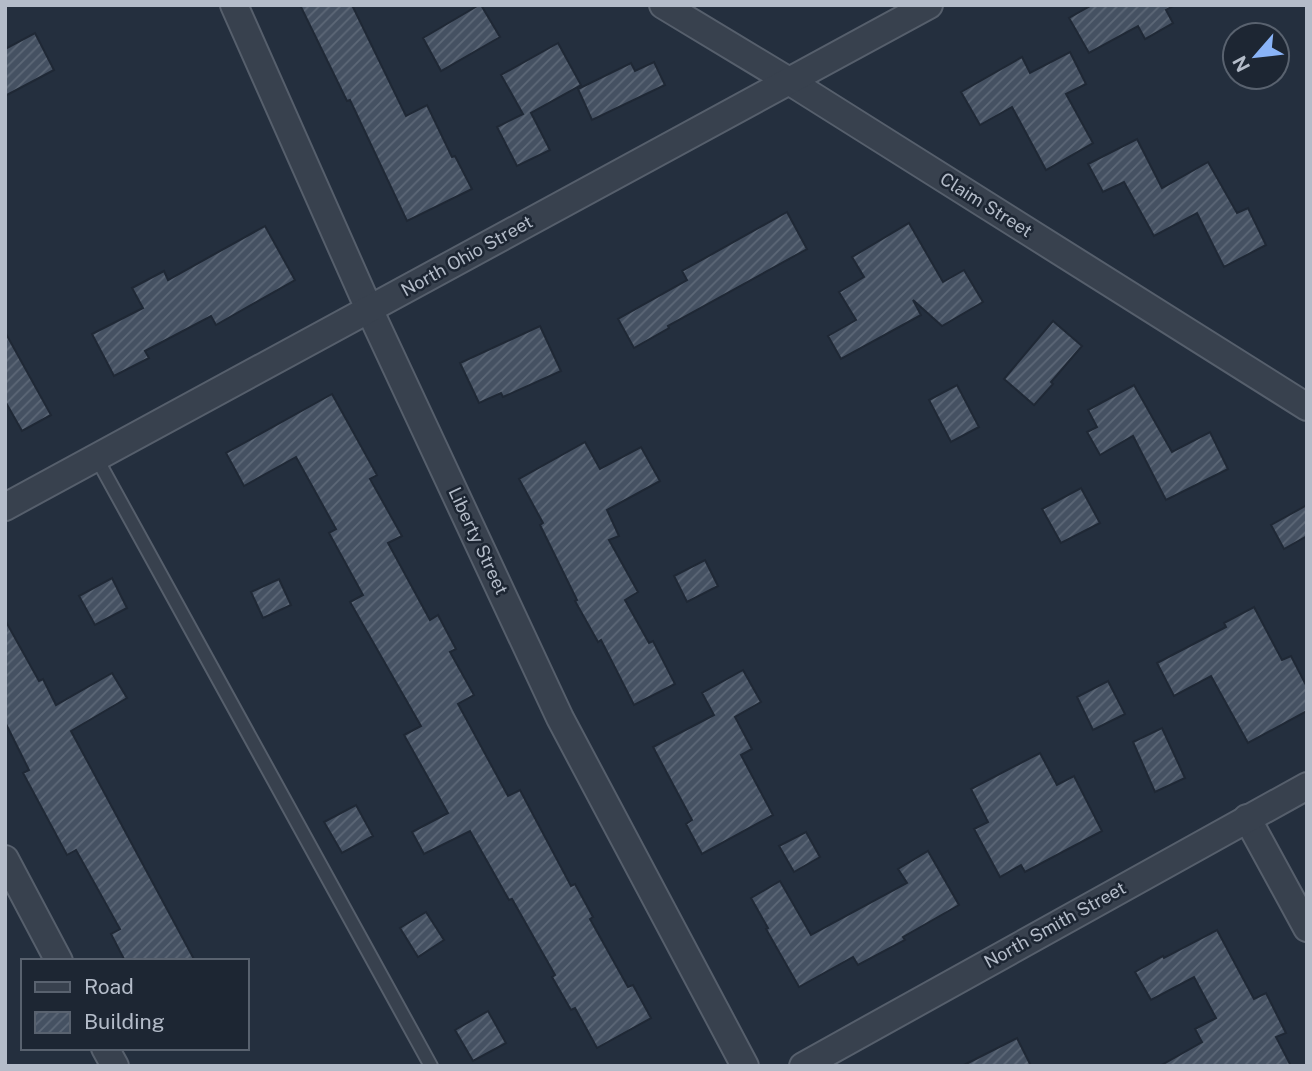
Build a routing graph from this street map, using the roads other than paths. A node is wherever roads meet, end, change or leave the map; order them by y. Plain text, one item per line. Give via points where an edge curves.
1 (234, 5) edge
2 (663, 5) edge
3 (929, 5) edge
4 (789, 81) junction
5 (369, 309) junction
6 (1307, 407) edge
7 (96, 457) junction
8 (5, 506) edge
9 (1307, 786) edge
10 (1247, 818) junction
11 (5, 859) edge
12 (1307, 928) edge
13 (58, 959) edge
14 (106, 1050) edge
15 (115, 1066) edge
16 (431, 1066) edge
17 (745, 1066) edge
18 (803, 1066) edge

1 - 5 street, Liberty Street
2 - 4 street, Claim Street
3 - 4 street, North Ohio Street
4 - 5 street, North Ohio Street
4 - 6 street, Claim Street
5 - 7 street, North Ohio Street
5 - 17 street, Liberty Street via 560,718
7 - 8 street, North Ohio Street
7 - 16 lane
9 - 10 street, North Smith Street
10 - 12 street
10 - 18 street, North Smith Street
11 - 13 street
14 - 15 street

